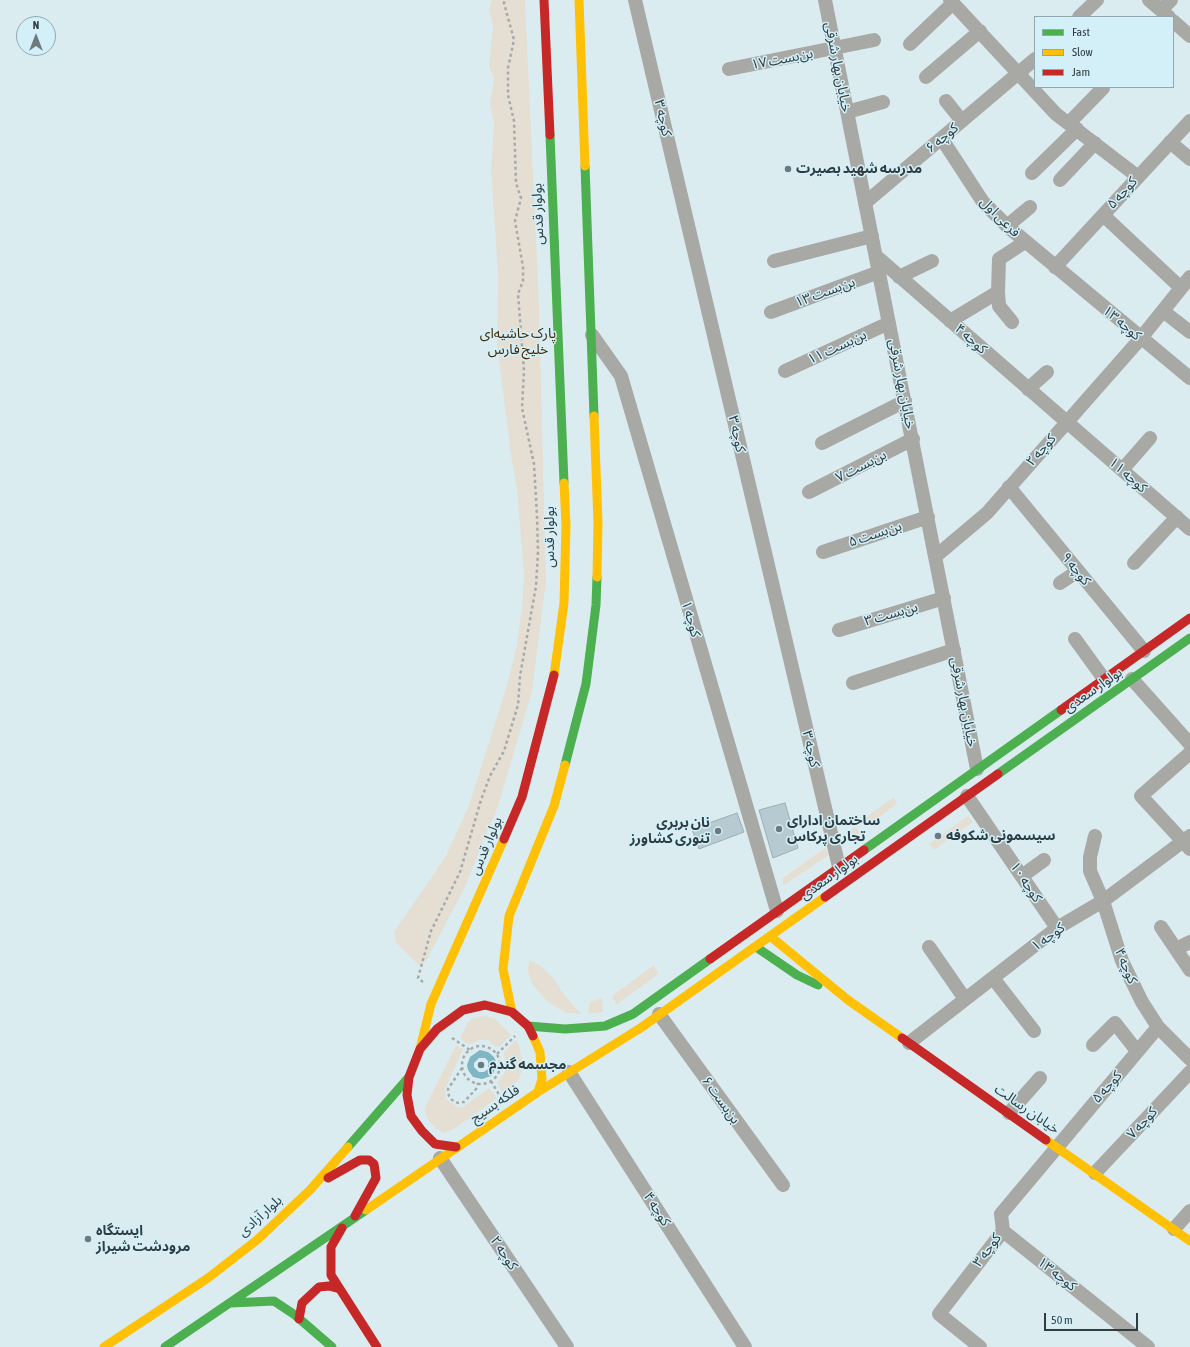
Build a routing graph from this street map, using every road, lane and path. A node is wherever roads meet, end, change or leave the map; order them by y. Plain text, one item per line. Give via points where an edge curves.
1 (505, 0) edge
2 (544, 0) edge
3 (579, 0) edge
4 (635, 0) edge
5 (825, 0) edge
6 (1097, 0) edge
7 (1149, 0) edge
8 (1171, 0) edge
9 (952, 1) edge
10 (1165, 14) edge
11 (1080, 16) edge
12 (1174, 22) edge
13 (980, 31) junction
14 (1190, 36) edge
15 (874, 40) dead end
16 (910, 44) dead end
17 (835, 49) junction
18 (1034, 60) edge
19 (729, 69) dead end
20 (1020, 74) junction
21 (926, 77) dead end
22 (1103, 88) dead end
23 (946, 101) dead end
24 (883, 102) dead end
25 (847, 112) junction
26 (962, 121) junction
27 (1190, 121) edge
28 (1073, 126) junction
29 (942, 139) junction
30 (1170, 142) junction
31 (1095, 143) junction
32 (1190, 158) edge
33 (1032, 173) dead end
34 (1137, 176) junction
35 (1060, 180) dead end
36 (865, 203) junction
37 (1030, 208) dead end
38 (1103, 215) junction
39 (1007, 226) junction
40 (872, 236) junction
41 (1025, 242) junction
42 (876, 256) junction
43 (774, 261) dead end
44 (932, 261) dead end
45 (1055, 267) junction
46 (879, 272) junction
47 (899, 277) junction
48 (1190, 277) edge
49 (1181, 288) junction
50 (998, 292) junction
51 (1163, 311) junction
52 (771, 312) dead end
53 (950, 321) junction
54 (1012, 322) dead end
55 (889, 323) junction
56 (1190, 332) edge
57 (591, 335) junction
58 (1141, 338) junction
59 (785, 371) dead end
60 (1046, 372) dead end
61 (1190, 378) edge
62 (1028, 389) junction
63 (905, 401) junction
64 (1066, 422) junction
65 (1150, 438) dead end
66 (913, 440) junction
67 (822, 443) dead end
68 (1122, 470) junction
69 (1009, 487) junction
70 (809, 492) dead end
71 (928, 517) junction
72 (1177, 517) junction
73 (1190, 529) edge
74 (823, 552) dead end
75 (936, 556) junction
76 (1134, 563) dead end
77 (1078, 571) junction
78 (1060, 583) dead end
79 (944, 598) junction
80 (1190, 618) edge
81 (839, 630) dead end
82 (1190, 638) edge
83 (1075, 639) dead end
84 (954, 650) junction
85 (1144, 651) junction
86 (1104, 679) junction
87 (1132, 679) junction
88 (853, 683) dead end
89 (1190, 744) edge
90 (1190, 753) edge
91 (977, 769) junction
92 (967, 796) junction
93 (1095, 836) dead end
94 (1188, 842) edge
95 (1044, 860) dead end
96 (839, 868) junction
97 (1022, 876) junction
98 (1104, 901) junction
99 (777, 911) junction
100 (1161, 926) dead end
101 (1057, 928) junction
102 (770, 936) junction
103 (1190, 942) edge
104 (756, 947) junction
105 (929, 947) dead end
106 (1176, 949) junction
107 (1190, 970) edge
108 (993, 978) junction
109 (437, 992) junction
110 (965, 999) junction
111 (848, 1000) junction
112 (512, 1012) junction
113 (659, 1014) junction
114 (527, 1025) junction
115 (1158, 1027) junction
116 (1034, 1031) dead end
117 (909, 1043) junction
118 (1092, 1045) dead end
119 (420, 1049) junction
120 (1137, 1051) junction
121 (497, 1054) junction
122 (1190, 1058) edge
123 (462, 1068) junction
124 (570, 1072) junction
125 (1190, 1072) edge
126 (409, 1077) junction
127 (1040, 1078) dead end
128 (478, 1083) junction
129 (538, 1092) junction
130 (1009, 1113) junction
131 (1056, 1146) junction
132 (456, 1147) junction
133 (440, 1158) junction
134 (1095, 1173) junction
135 (783, 1185) dead end
136 (310, 1190) junction
137 (1190, 1211) edge
138 (352, 1220) junction
139 (342, 1228) junction
140 (1174, 1229) junction
141 (1002, 1231) junction
142 (1190, 1241) edge
143 (340, 1289) junction
144 (231, 1303) junction
145 (299, 1319) junction
146 (104, 1347) edge
147 (165, 1347) edge
148 (332, 1347) edge
149 (377, 1347) edge
150 (567, 1347) edge
151 (745, 1347) edge
152 (980, 1347) edge
153 (1148, 1347) edge

1 - 109 path via 514,40 508,68 508,95 514,121 516,183 522,198 515,221 524,281 518,294 524,371 522,408 534,464 538,552 534,606 520,676 518,705 504,751 490,776 481,800 460,872 431,931 418,978
2 - 109 main road, بولوار قدس via 566,524 564,603 553,680 522,796
3 - 57 main road
4 - 96 street, کوچه ۳
5 - 17 street, خیابان بهار شرقی
6 - 11 street
7 - 10 street
8 - 10 street
9 - 13 street
9 - 16 street
12 - 14 street
13 - 20 street
13 - 21 street
15 - 17 street, بن‌بست ۱۷
17 - 19 street, بن‌بست ۱۷
17 - 25 street, خیابان بهار شرقی
18 - 20 street
20 - 26 street, کوچه ۶
20 - 28 street via 1056,114
22 - 28 street
23 - 26 street
24 - 25 street
25 - 36 street, خیابان بهار شرقی
26 - 29 street, کوچه ۶
27 - 30 street, کوچه ۵
28 - 31 street
28 - 33 street
29 - 36 street, کوچه ۶
29 - 39 street, فرعی اول via 983,202
30 - 32 street
30 - 34 street, کوچه ۵
31 - 34 street
31 - 35 street
34 - 38 street, کوچه ۵
36 - 40 street, خیابان بهار شرقی
37 - 39 street
38 - 45 street, کوچه ۵
38 - 49 street
39 - 41 street, فرعی اول
40 - 42 street, خیابان بهار شرقی
40 - 43 street
41 - 45 street, فرعی اول
41 - 50 street via 999,259
42 - 46 street, خیابان بهار شرقی
42 - 47 street, کوچه ۴
44 - 47 street
45 - 58 street, کوچه ۱۳
46 - 52 street, بن‌بست ۱۳
46 - 55 street, خیابان بهار شرقی
47 - 53 street, کوچه ۴
48 - 49 street
49 - 51 street
50 - 53 street
50 - 54 street via 999,306
51 - 56 street
51 - 58 street
53 - 62 street, کوچه ۴
55 - 59 street, بن‌بست ۱۱
55 - 63 street, خیابان بهار شرقی
57 - 99 street, کوچه ۱ via 621,376
57 - 112 main road via 598,523 596,605 586,684 554,806 509,916 503,969
58 - 61 street, کوچه ۱۳
58 - 64 street, کوچه ۲
60 - 62 street
62 - 64 street, کوچه ۴
63 - 66 street, خیابان بهار شرقی
63 - 67 street
64 - 68 street, کوچه ۱۱
64 - 69 street, کوچه ۲
65 - 68 street
66 - 70 street, بن‌بست ۷
66 - 71 street, خیابان بهار شرقی
68 - 72 street, کوچه ۱۱
69 - 75 street, کوچه ۲ via 987,513
69 - 77 street, کوچه ۹
71 - 74 street, بن‌بست ۵
71 - 75 street, خیابان بهار شرقی
72 - 73 street, کوچه ۱۱
72 - 76 street
75 - 79 street, خیابان بهار شرقی
77 - 78 street
77 - 85 street, کوچه ۹
79 - 81 street, بن‌بست ۳
79 - 84 street, خیابان بهار شرقی
80 - 85 main road, بولوار سعدی
82 - 87 main road, بولوار سعدی
83 - 86 street
84 - 88 street
84 - 91 street, خیابان بهار شرقی
85 - 86 main road, بولوار سعدی
86 - 91 main road, بولوار سعدی
87 - 89 street
87 - 92 main road, بولوار سعدی
90 - 94 street via 1141,796
91 - 96 main road, بولوار سعدی
92 - 97 street, کوچه ۱۰
92 - 102 main road, بولوار سعدی
93 - 98 street via 1090,871
94 - 98 street, کوچه ۱
95 - 97 street
96 - 99 main road, بولوار سعدی
97 - 101 street, کوچه ۱۰
98 - 101 street, کوچه ۱
98 - 115 street, کوچه ۴ via 1122,961 1142,1002
99 - 114 main road, بولوار سعدی via 633,1014 605,1026 565,1029
100 - 106 street
101 - 108 street, کوچه ۱
102 - 104 main road, بولوار سعدی
102 - 111 main road
103 - 106 street
104 - 111 main road via 797,975
104 - 113 main road, بولوار سعدی
105 - 110 street
106 - 107 street
108 - 110 street, کوچه ۱
108 - 116 street
109 - 119 main road, بولوار قدس
110 - 117 street, کوچه ۱
111 - 117 main road, خیابان رسالت
112 - 114 main road, فلکه بسیج
112 - 119 main road, فلکه بسیج via 485,1005 462,1010 437,1029
113 - 124 main road, بولوار سعدی
113 - 135 street, بن‌بست ۶
114 - 121 path
114 - 129 main road, فلکه بسیج via 540,1052 542,1078
115 - 120 street, کوچه ۵
115 - 122 street, کوچه ۴
117 - 130 main road, خیابان رسالت
118 - 120 street via 1115,1023
119 - 126 main road, فلکه بسیج
120 - 131 street, کوچه ۵
121 - 123 path via 485,1046 475,1047 466,1054
121 - 128 path via 500,1062 498,1074 489,1083
123 - 128 path via 466,1076
123 - 128 path via 448,1089 452,1100 464,1102
124 - 129 main road, بولوار سعدی
124 - 151 street, کوچه ۴
125 - 134 street, کوچه ۷
126 - 132 main road, فلکه بسیج via 407,1095 411,1116 435,1144
126 - 136 main road, بلوار آزادی
127 - 130 street
129 - 132 main road, فلکه بسیج
130 - 131 main road, خیابان رسالت
131 - 134 main road, خیابان رسالت
131 - 141 street, کوچه ۳ via 1000,1214
132 - 133 main road
133 - 138 main road
133 - 150 street, کوچه ۲
134 - 140 main road, خیابان رسالت
136 - 138 main road via 360,1160 368,1160 374,1164 376,1178
136 - 146 main road, بلوار آزادی via 257,1240 208,1278
137 - 140 street
138 - 139 main road
139 - 143 main road via 331,1247 331,1275
139 - 144 main road
140 - 142 main road, خیابان رسالت
141 - 152 street, کوچه ۳ via 939,1314
141 - 153 street, کوچه ۱۳
143 - 145 main road via 319,1287 302,1303
143 - 149 main road
144 - 145 main road via 274,1301
144 - 147 main road
145 - 148 main road

